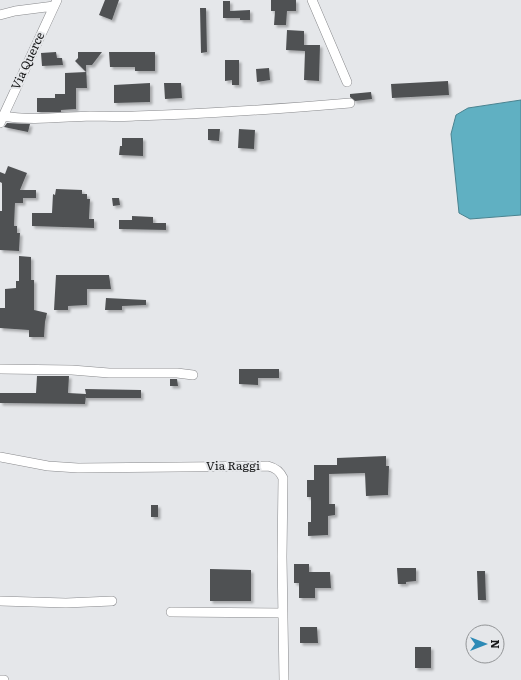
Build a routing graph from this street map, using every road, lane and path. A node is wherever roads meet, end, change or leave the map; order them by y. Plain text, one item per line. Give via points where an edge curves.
1 (312, 0) edge
2 (55, 3) edge
3 (0, 15) edge
4 (347, 82) dead end
5 (350, 103) dead end
6 (1, 120) edge
7 (0, 369) edge
8 (193, 375) dead end
9 (0, 457) edge
10 (112, 601) dead end
11 (0, 602) edge
12 (171, 612) dead end
13 (283, 613) junction
14 (0, 680) edge
15 (4, 680) edge
16 (284, 680) edge

1 - 4 street
2 - 3 street
2 - 6 street, Via Querce
5 - 6 street via 248,111
7 - 8 street
9 - 13 street, Via Raggi via 48,466 78,468 274,467 282,478
10 - 11 street
12 - 13 street
13 - 16 street, Via Raggi
14 - 15 street

